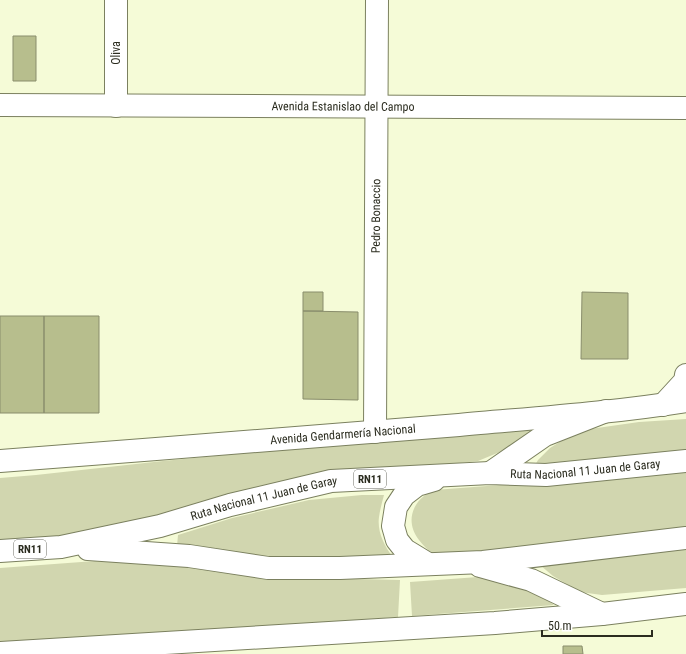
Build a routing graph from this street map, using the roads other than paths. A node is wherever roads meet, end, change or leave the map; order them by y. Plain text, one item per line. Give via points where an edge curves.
1 (116, 0) edge
2 (377, 0) edge
3 (0, 105) edge
4 (116, 106) junction
5 (377, 107) junction
6 (686, 108) edge
7 (686, 375) edge
8 (686, 401) edge
9 (663, 405) junction
10 (606, 411) junction
11 (375, 432) junction
12 (0, 461) edge
13 (686, 461) edge
14 (490, 473) junction
15 (452, 475) junction
16 (686, 538) edge
17 (61, 547) junction
18 (0, 551) edge
19 (467, 562) junction
20 (428, 564) junction
21 (686, 604) edge
22 (602, 614) junction
23 (0, 653) edge

1 - 4 main road, Oliva
2 - 5 main road, Pedro Bonaccio
3 - 4 main road, Avenida Estanislao del Campo
4 - 5 main road, Avenida Estanislao del Campo
5 - 6 main road, Avenida Estanislao del Campo
5 - 11 main road, Pedro Bonaccio
7 - 9 main road via 685,381
8 - 9 main road, Avenida Gendarmería Nacional
9 - 10 main road, Avenida Gendarmería Nacional
10 - 11 main road, Avenida Gendarmería Nacional
10 - 14 main road via 545,435
11 - 12 main road, Avenida Gendarmería Nacional
13 - 14 main road, Ruta Nacional 11 Juan de Garay / RN11 via 546,475
14 - 15 main road, Ruta Nacional 11 Juan de Garay / RN11
15 - 17 main road, Ruta Nacional 11 Juan de Garay / RN11 via 331,481 230,505 160,526
15 - 20 main road via 417,485 404,495 396,507 393,526 397,540 406,550
16 - 19 main road, Ruta Nacional 11 Juan de Garay / RN11
17 - 18 main road, Ruta Nacional 11 Juan de Garay / RN11
17 - 20 main road, Ruta Nacional 11 Juan de Garay / RN11 via 189,556 268,568
19 - 20 main road, Ruta Nacional 11 Juan de Garay / RN11
19 - 22 main road via 531,580
21 - 22 main road
22 - 23 main road via 487,624

